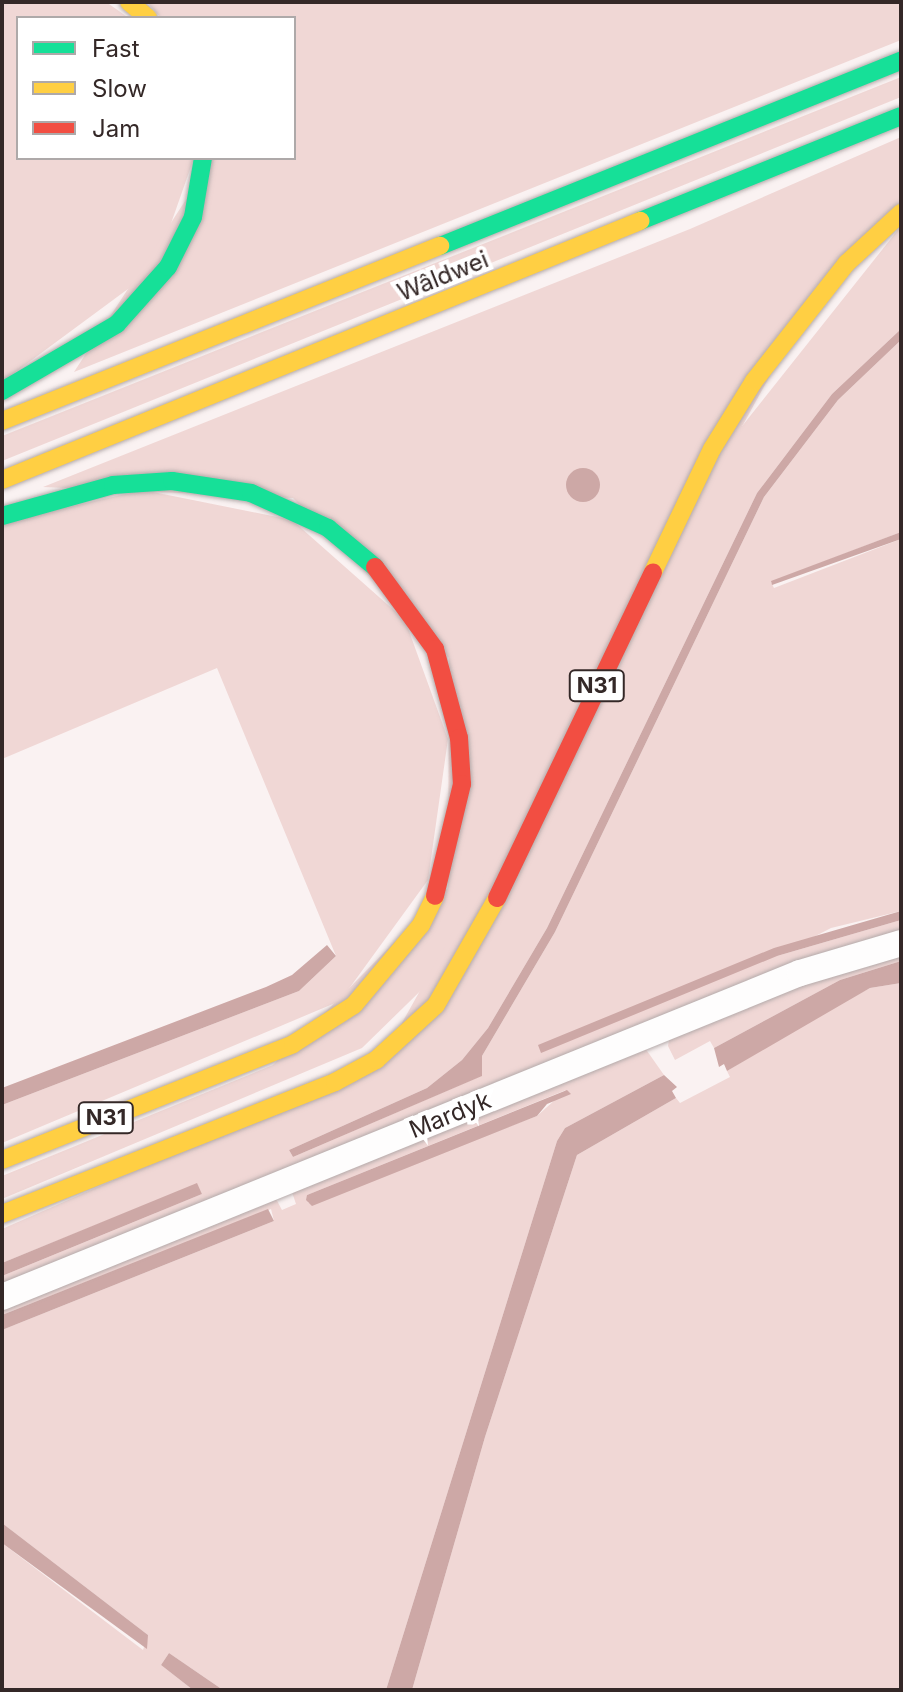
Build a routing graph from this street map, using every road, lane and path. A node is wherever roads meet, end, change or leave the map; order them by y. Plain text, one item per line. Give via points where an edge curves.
1 (129, 2) edge
2 (146, 16) edge
3 (901, 61) edge
4 (901, 116) edge
5 (203, 160) edge
6 (901, 213) edge
7 (2, 391) edge
8 (2, 421) edge
9 (2, 480) edge
10 (2, 516) edge
11 (901, 943) edge
12 (2, 1160) edge
13 (2, 1214) edge
14 (2, 1297) edge

1 - 2 highway
3 - 8 highway, Wâldwei
4 - 9 highway, Wâldwei
5 - 7 highway via 193,217 168,267 117,324
6 - 13 highway, N31 via 847,263 803,317 754,381 712,449 495,901 436,1005 376,1060 335,1082
10 - 12 highway, N31 via 113,485 172,481 251,493 328,528 387,577 435,649 456,725 462,784 442,881 421,925 354,1005 293,1044
11 - 14 street, Mardyk via 800,973

